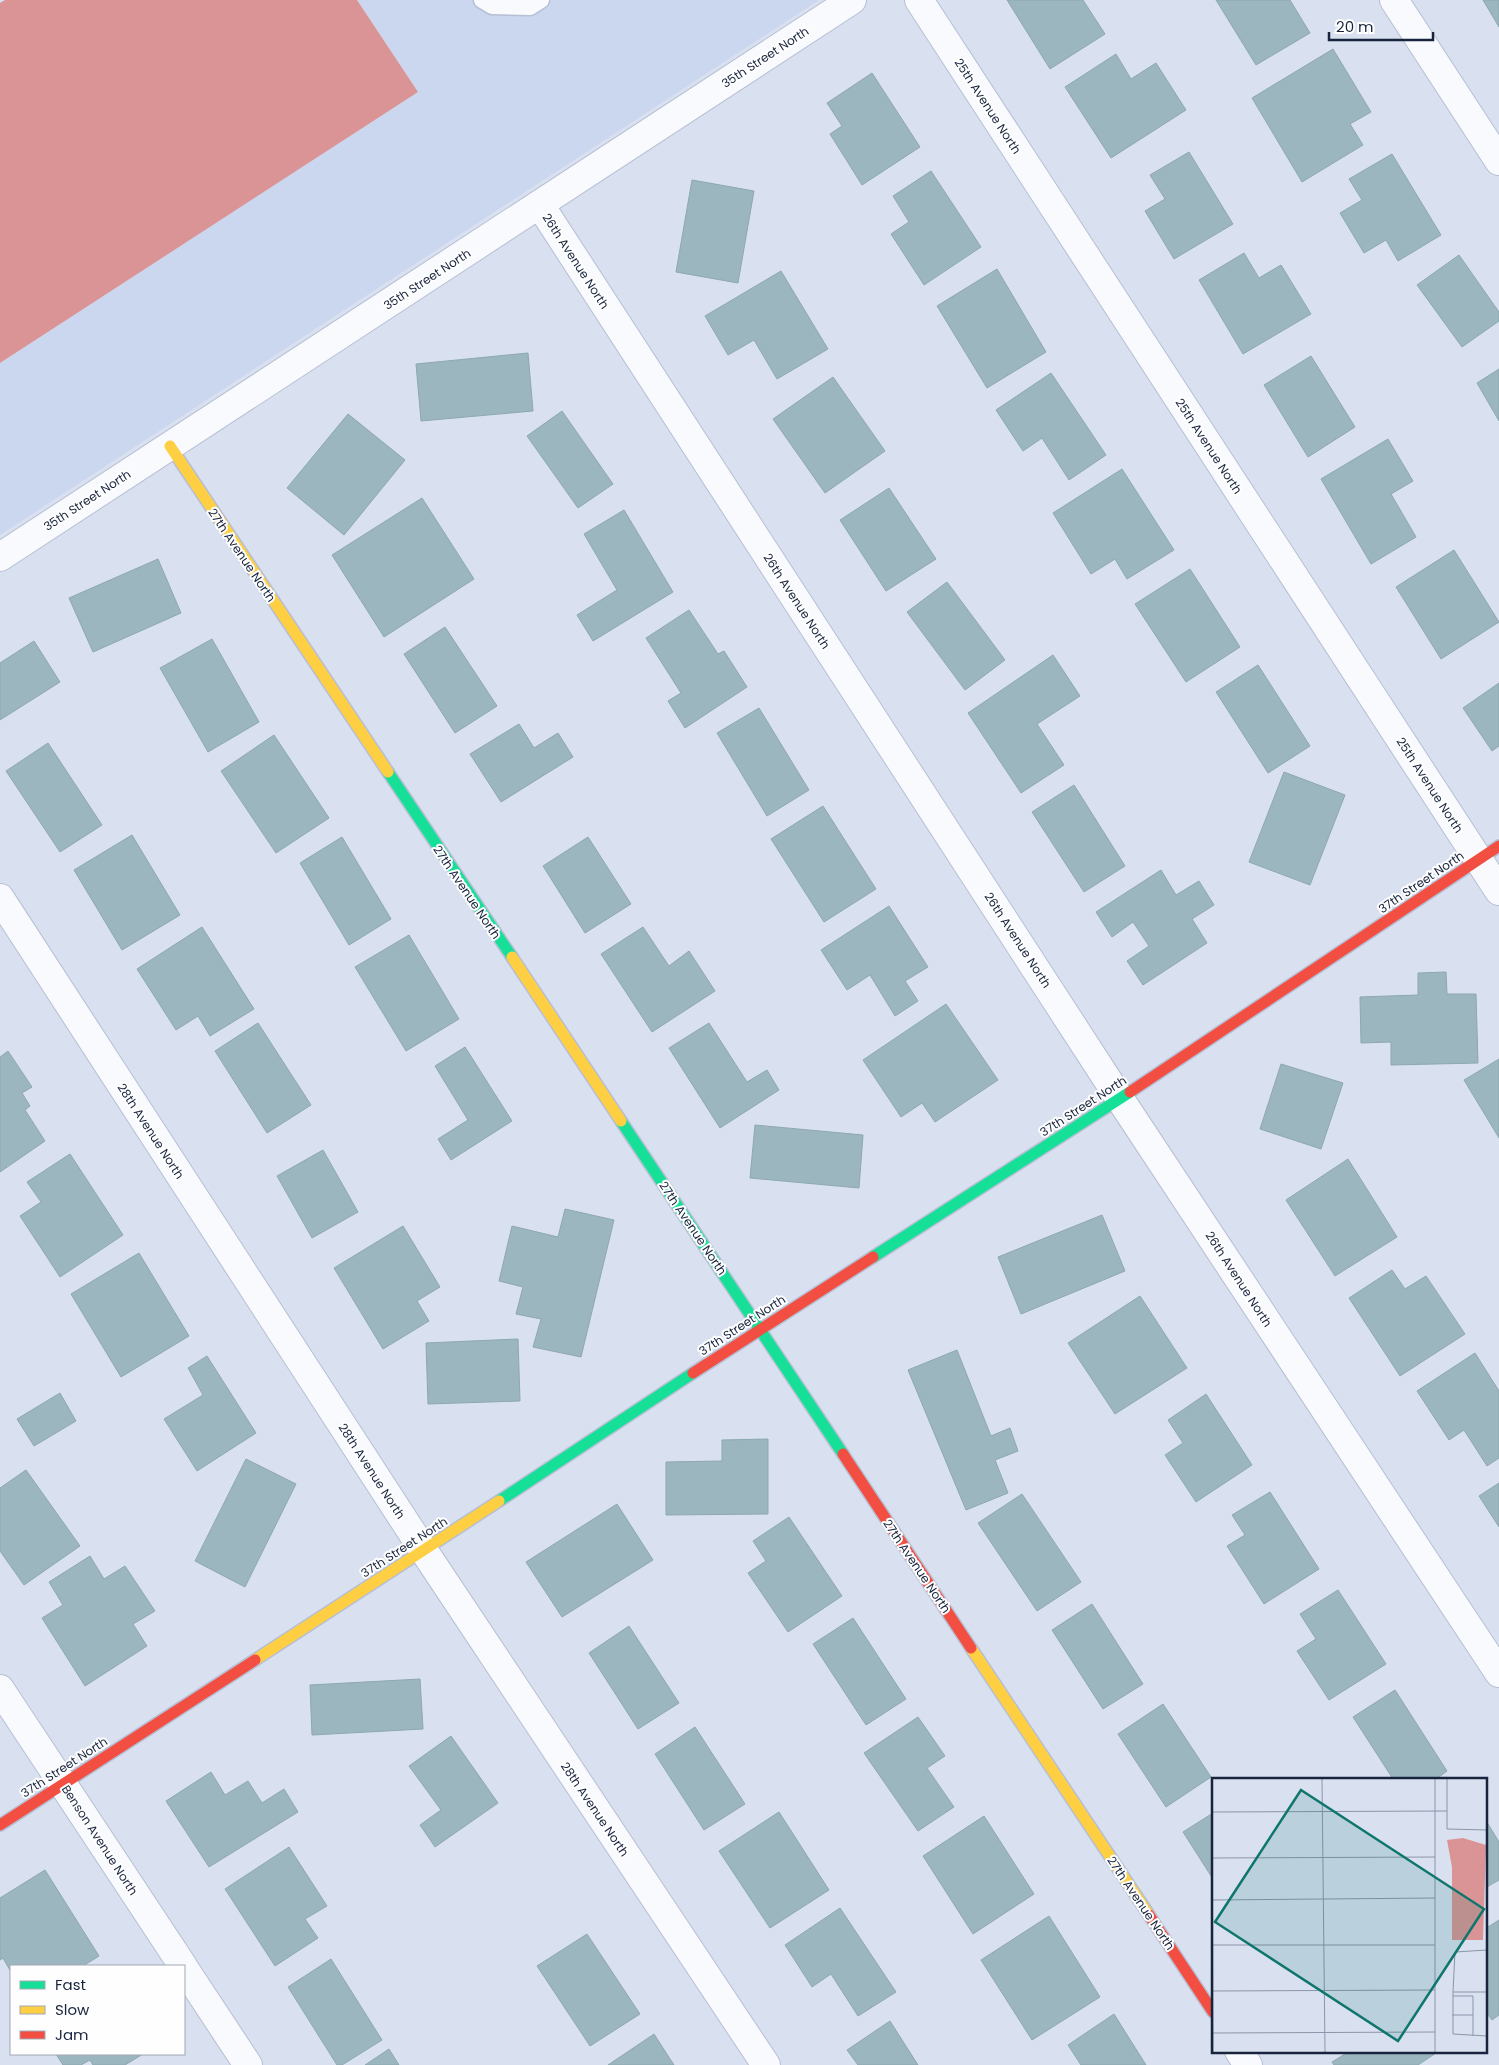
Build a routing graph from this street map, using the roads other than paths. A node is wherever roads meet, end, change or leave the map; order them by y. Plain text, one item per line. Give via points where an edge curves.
1 (482, 0) edge
2 (541, 0) edge
3 (852, 0) edge
4 (919, 0) edge
5 (1394, 0) edge
6 (1499, 161) edge
7 (540, 205) junction
8 (170, 446) junction
9 (0, 557) edge
10 (1489, 853) edge
11 (1499, 891) edge
12 (0, 898) edge
13 (1120, 1099) junction
14 (760, 1329) junction
15 (424, 1551) junction
16 (1499, 1672) edge
17 (0, 1689) edge
18 (63, 1784) junction
19 (0, 1825) edge
20 (182, 1965) edge
21 (185, 1970) edge
22 (1212, 2010) edge
23 (1240, 2052) edge
24 (248, 2065) edge
25 (766, 2065) edge
26 (1248, 2065) edge

1 - 2 lane via 492,6 530,7
3 - 7 street, 35th Street North
4 - 10 street, 25th Avenue North
5 - 6 street
7 - 8 street, 35th Street North
7 - 13 street, 26th Avenue North
8 - 9 street, 35th Street North
8 - 14 street, 27th Avenue North
10 - 11 street, 25th Avenue North
10 - 13 street, 37th Street North
12 - 15 street, 28th Avenue North
13 - 14 street, 37th Street North
13 - 16 street, 26th Avenue North
14 - 15 street, 37th Street North
14 - 22 street, 27th Avenue North
15 - 18 street, 37th Street North
15 - 25 street, 28th Avenue North
17 - 18 street, Benson Avenue North
18 - 19 street, 37th Street North
18 - 20 street, Benson Avenue North
21 - 24 street, Benson Avenue North
23 - 26 street

